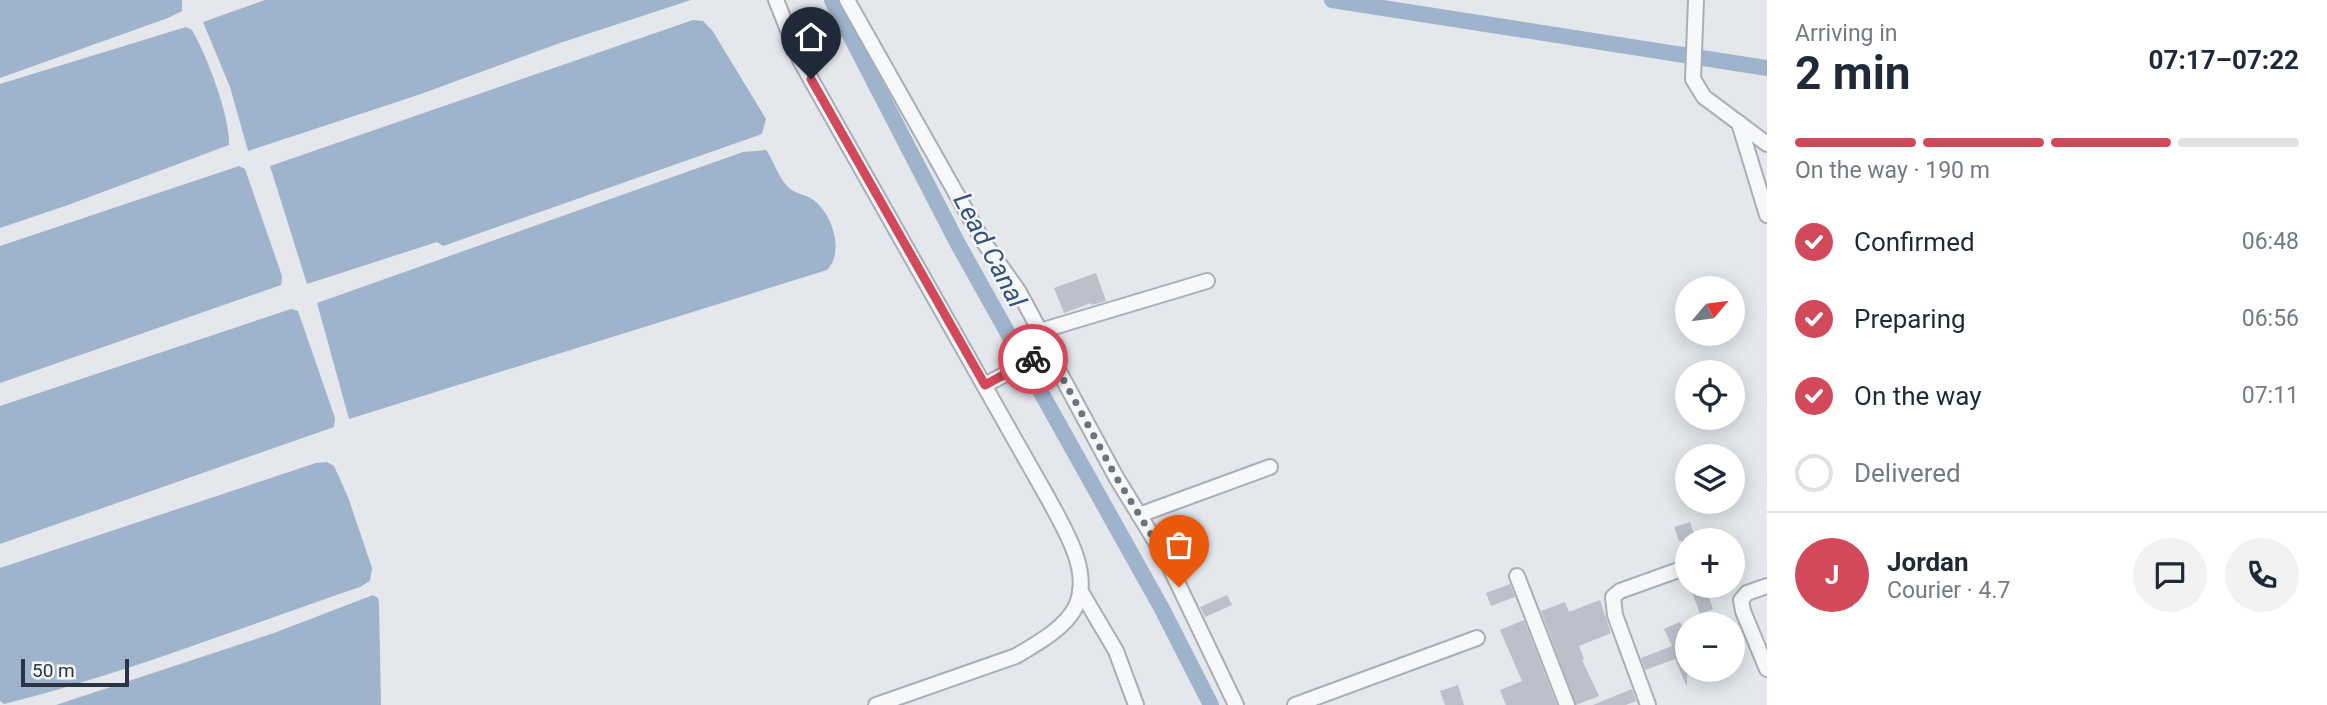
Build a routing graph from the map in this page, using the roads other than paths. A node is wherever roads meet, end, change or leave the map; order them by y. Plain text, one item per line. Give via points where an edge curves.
1 (776, 0) edge
2 (847, 0) edge
3 (1696, 0) edge
4 (1738, 122) junction
5 (1767, 144) edge
6 (1767, 215) edge
7 (1207, 281) dead end
8 (1040, 331) junction
9 (1048, 351) junction
10 (985, 385) junction
11 (1270, 467) dead end
12 (1139, 515) junction
13 (1675, 571) edge
14 (1517, 576) dead end
15 (1767, 586) edge
16 (1080, 590) junction
17 (1477, 638) dead end
18 (1767, 669) edge
19 (876, 705) edge
20 (1136, 705) edge
21 (1236, 705) edge
22 (1295, 705) edge
23 (1567, 705) edge
24 (1648, 705) edge

1 - 10 street via 800,60
2 - 8 street via 983,241
3 - 4 street via 1693,79 1704,97
4 - 5 street
4 - 6 street
7 - 8 street
8 - 9 street
9 - 10 street
9 - 12 street
10 - 16 street via 1068,537
11 - 12 street
12 - 21 street via 1165,557
13 - 24 street via 1613,597 1615,615
14 - 23 street
15 - 18 street via 1741,600
16 - 19 street via 1067,620 1016,656
16 - 20 street via 1116,651
17 - 22 street

